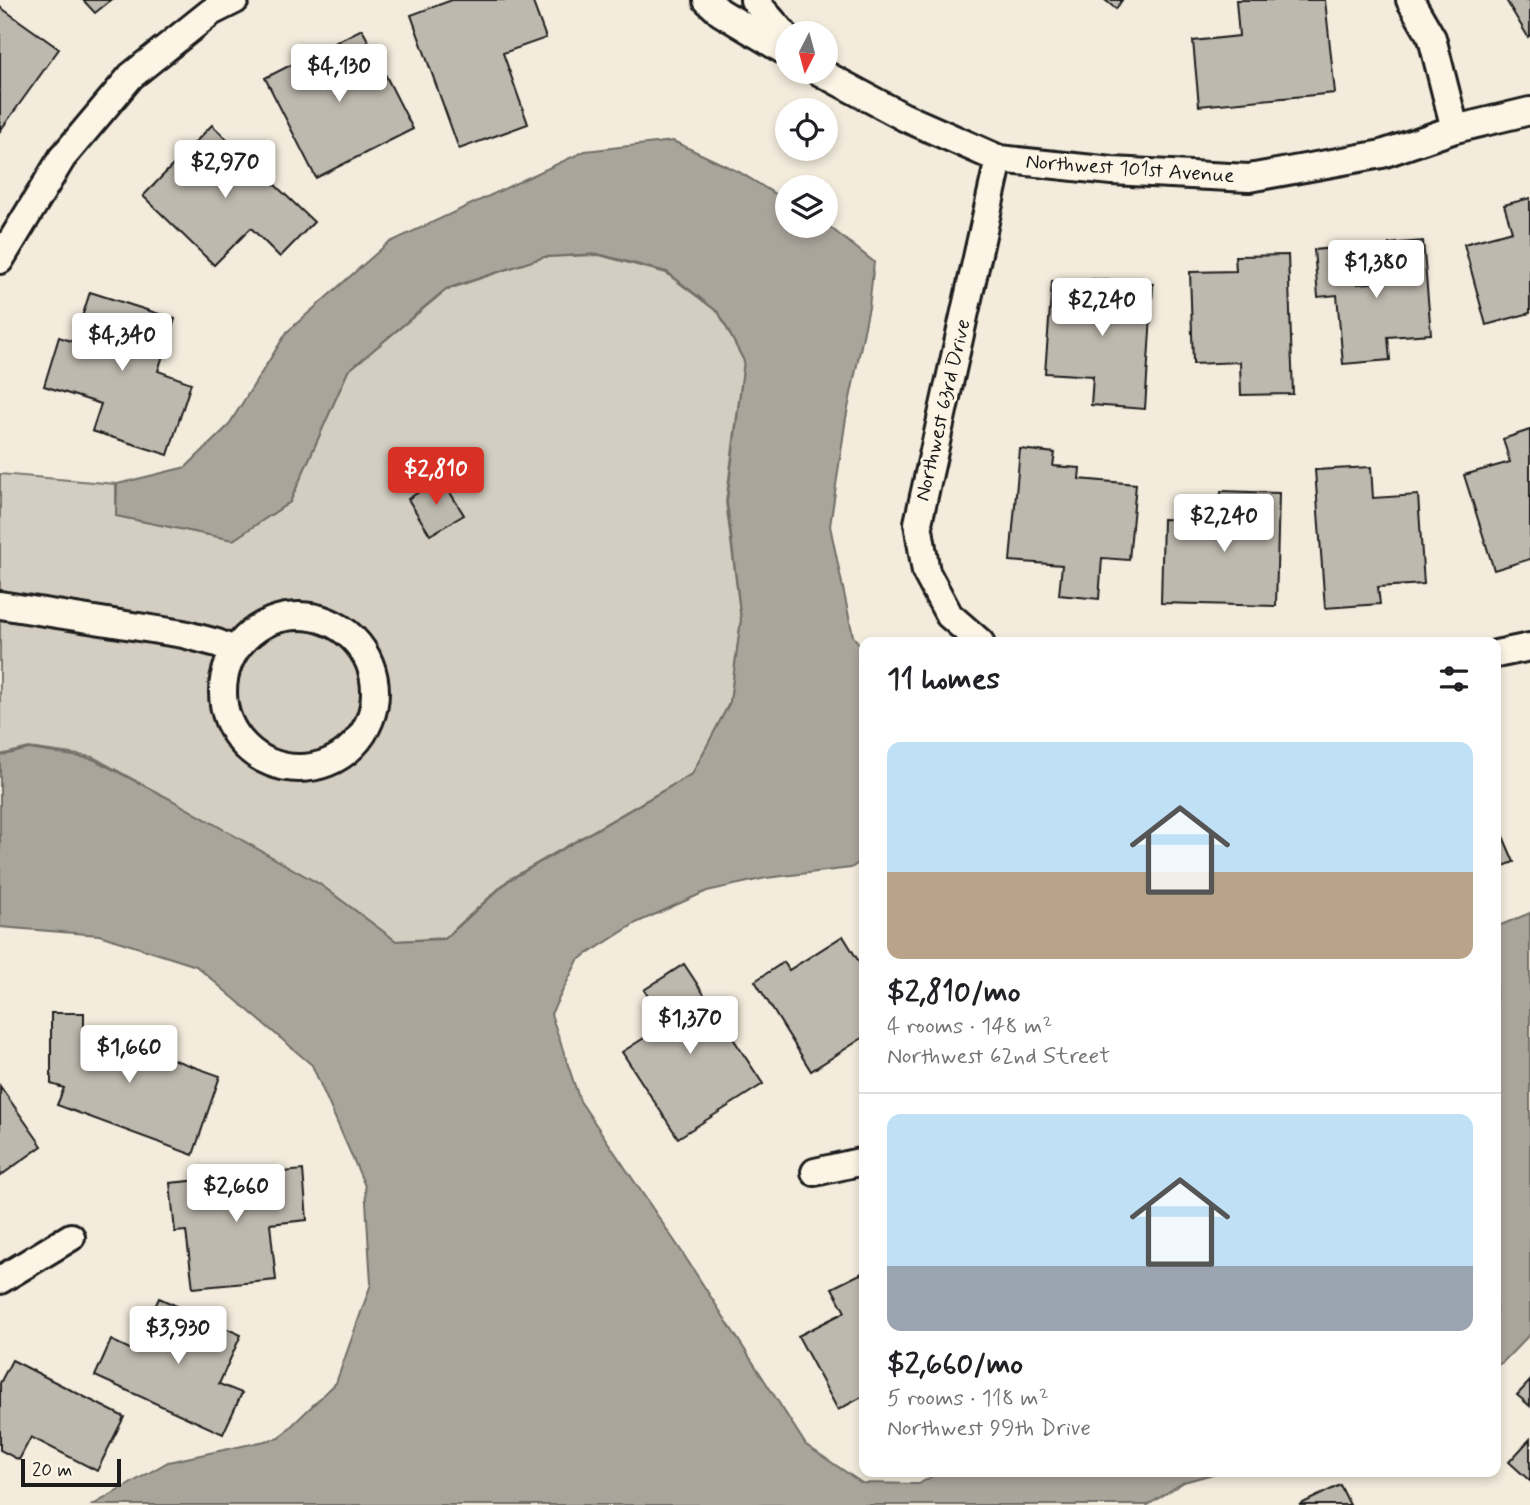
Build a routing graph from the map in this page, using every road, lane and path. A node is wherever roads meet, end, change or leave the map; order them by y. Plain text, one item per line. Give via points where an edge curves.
1 (235, 0) edge
2 (707, 0) edge
3 (754, 0) edge
4 (1410, 0) edge
5 (775, 24) edge
6 (775, 45) edge
7 (838, 82) edge
8 (1530, 111) edge
9 (1455, 130) junction
10 (999, 159) junction
11 (0, 260) edge
12 (0, 605) edge
13 (974, 637) edge
14 (1530, 647) edge
15 (234, 650) junction
16 (1501, 653) edge
17 (859, 1162) edge
18 (815, 1172) dead end
19 (71, 1237) dead end
20 (0, 1280) edge

1 - 11 street via 211,12 131,76 62,158
2 - 6 street
3 - 5 street
4 - 9 street via 1432,38
7 - 10 street, Northwest 101st Avenue
8 - 9 street, Northwest 101st Avenue
9 - 10 street, Northwest 101st Avenue via 1382,154 1249,178
10 - 13 street, Northwest 63rd Drive via 918,523 926,572 949,615
12 - 15 street via 172,632
14 - 16 street
15 - 15 street via 224,674 225,714 242,745 258,757 297,766 322,762 338,756 365,730 373,712 374,673 358,641 339,627 317,619 269,623
17 - 18 street
19 - 20 street

